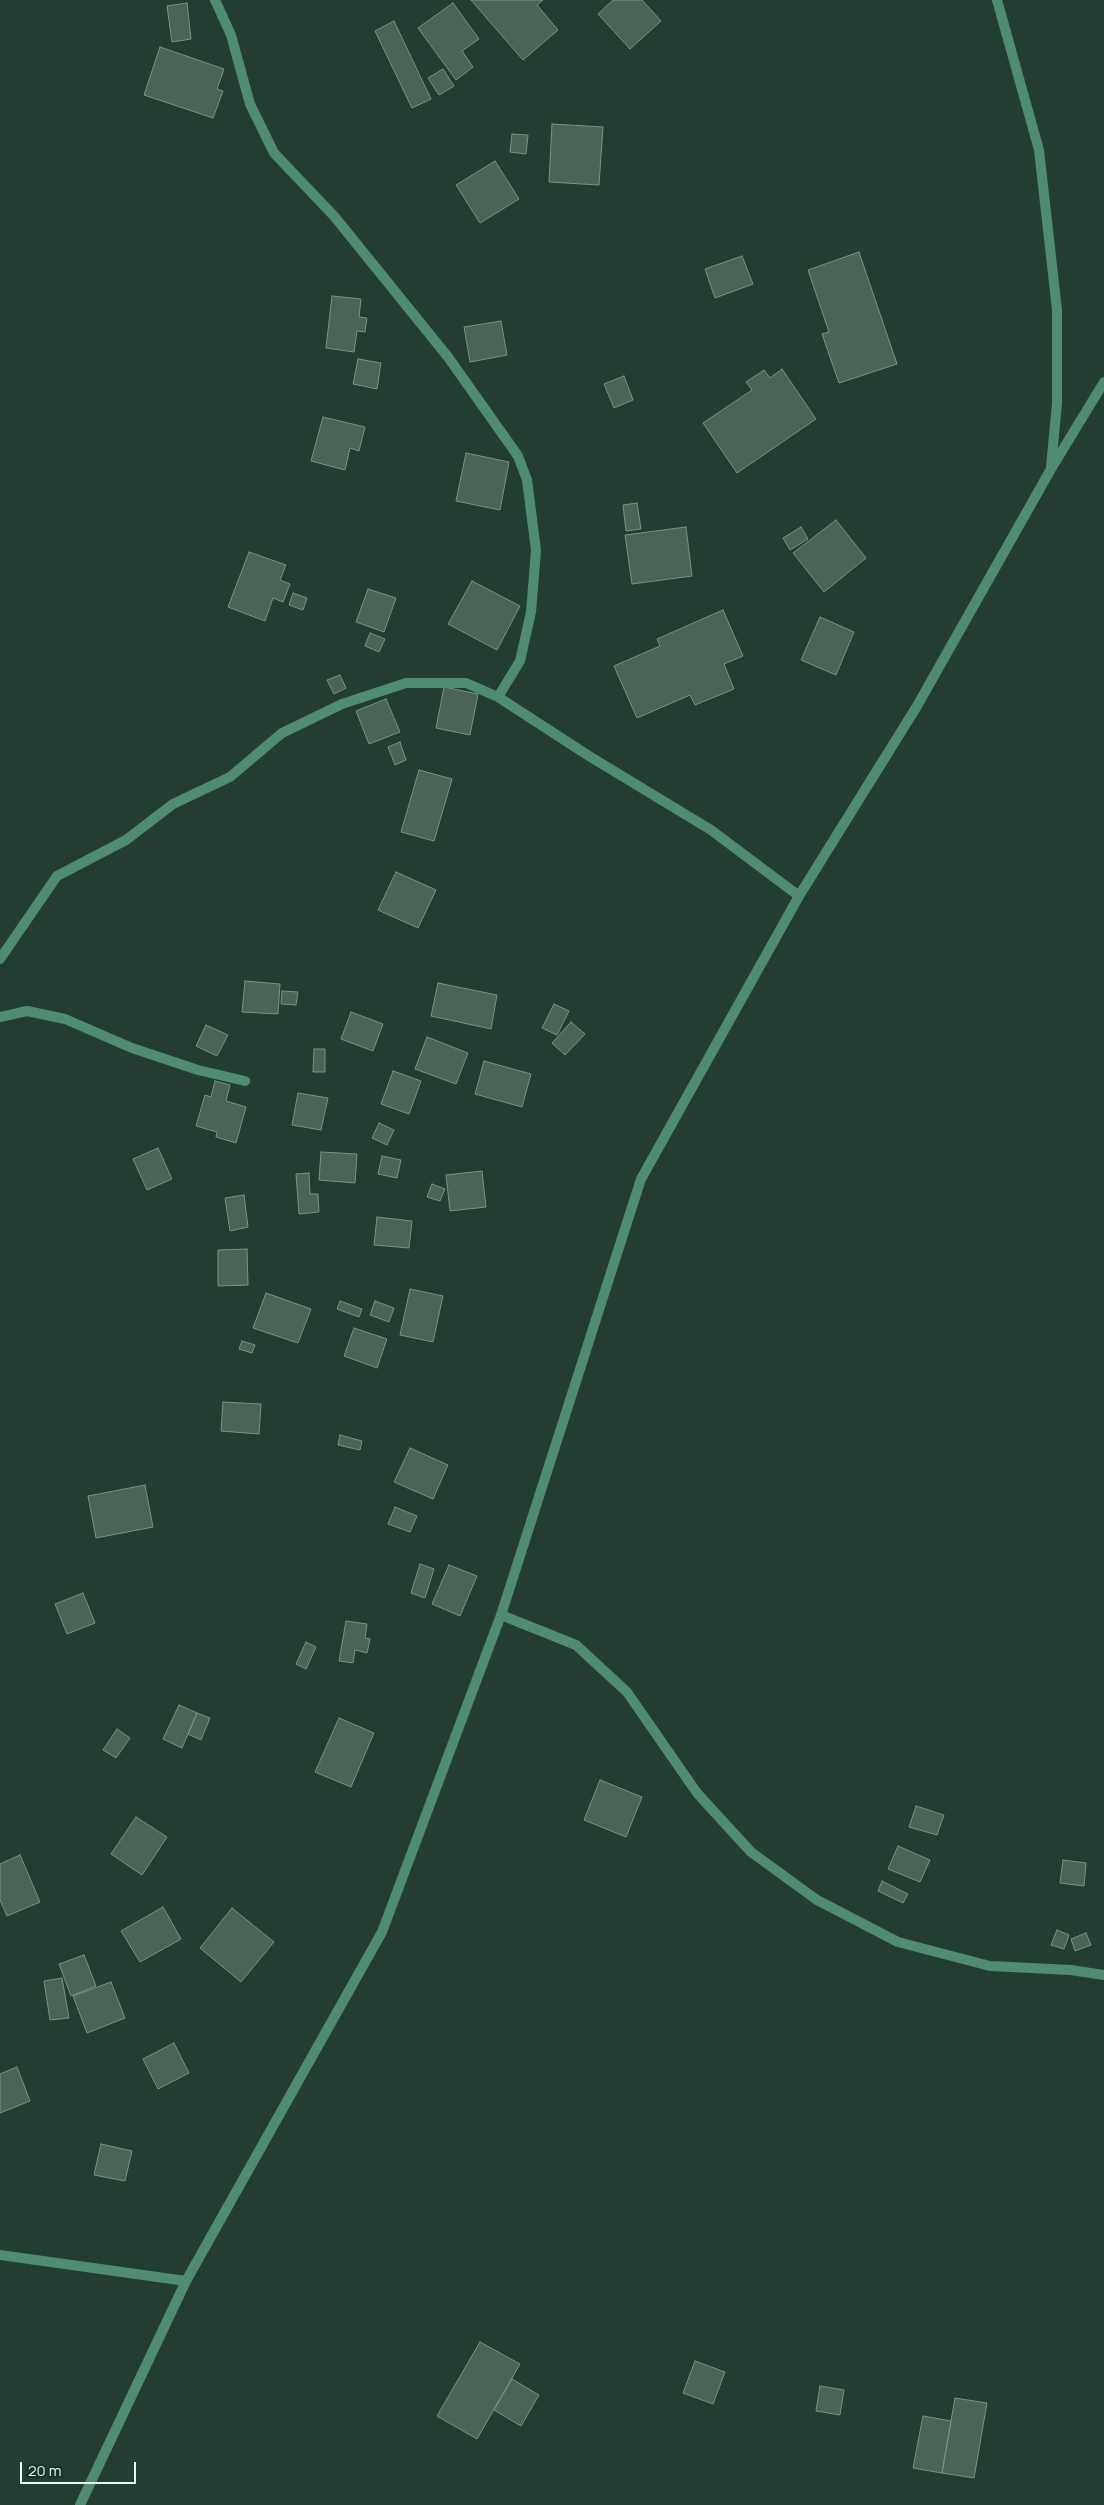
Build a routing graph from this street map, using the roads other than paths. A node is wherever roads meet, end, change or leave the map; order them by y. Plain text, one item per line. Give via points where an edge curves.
1 (215, 0) edge
2 (997, 0) edge
3 (1104, 382) edge
4 (1051, 469) junction
5 (498, 697) junction
6 (799, 896) junction
7 (0, 959) edge
8 (0, 1017) edge
9 (245, 1080) dead end
10 (501, 1615) junction
11 (1104, 1975) edge
12 (0, 2255) edge
13 (186, 2281) junction
14 (80, 2505) edge

1 - 5 street via 230,35 250,104 274,153 334,216 448,357 518,456 527,480 536,550 531,612 520,661
2 - 4 street via 1040,159 1057,310 1057,403
3 - 4 street
4 - 6 street via 917,706
5 - 6 street via 712,830
5 - 7 street via 466,684 406,684 342,704 282,733 230,777 173,804 126,840 57,876
6 - 10 street via 641,1179
8 - 9 street via 27,1011 65,1019 132,1048 198,1070
10 - 11 street via 576,1645 627,1692 697,1793 752,1852 817,1900 898,1942 990,1966
10 - 13 street via 382,1932
12 - 13 street
13 - 14 street

